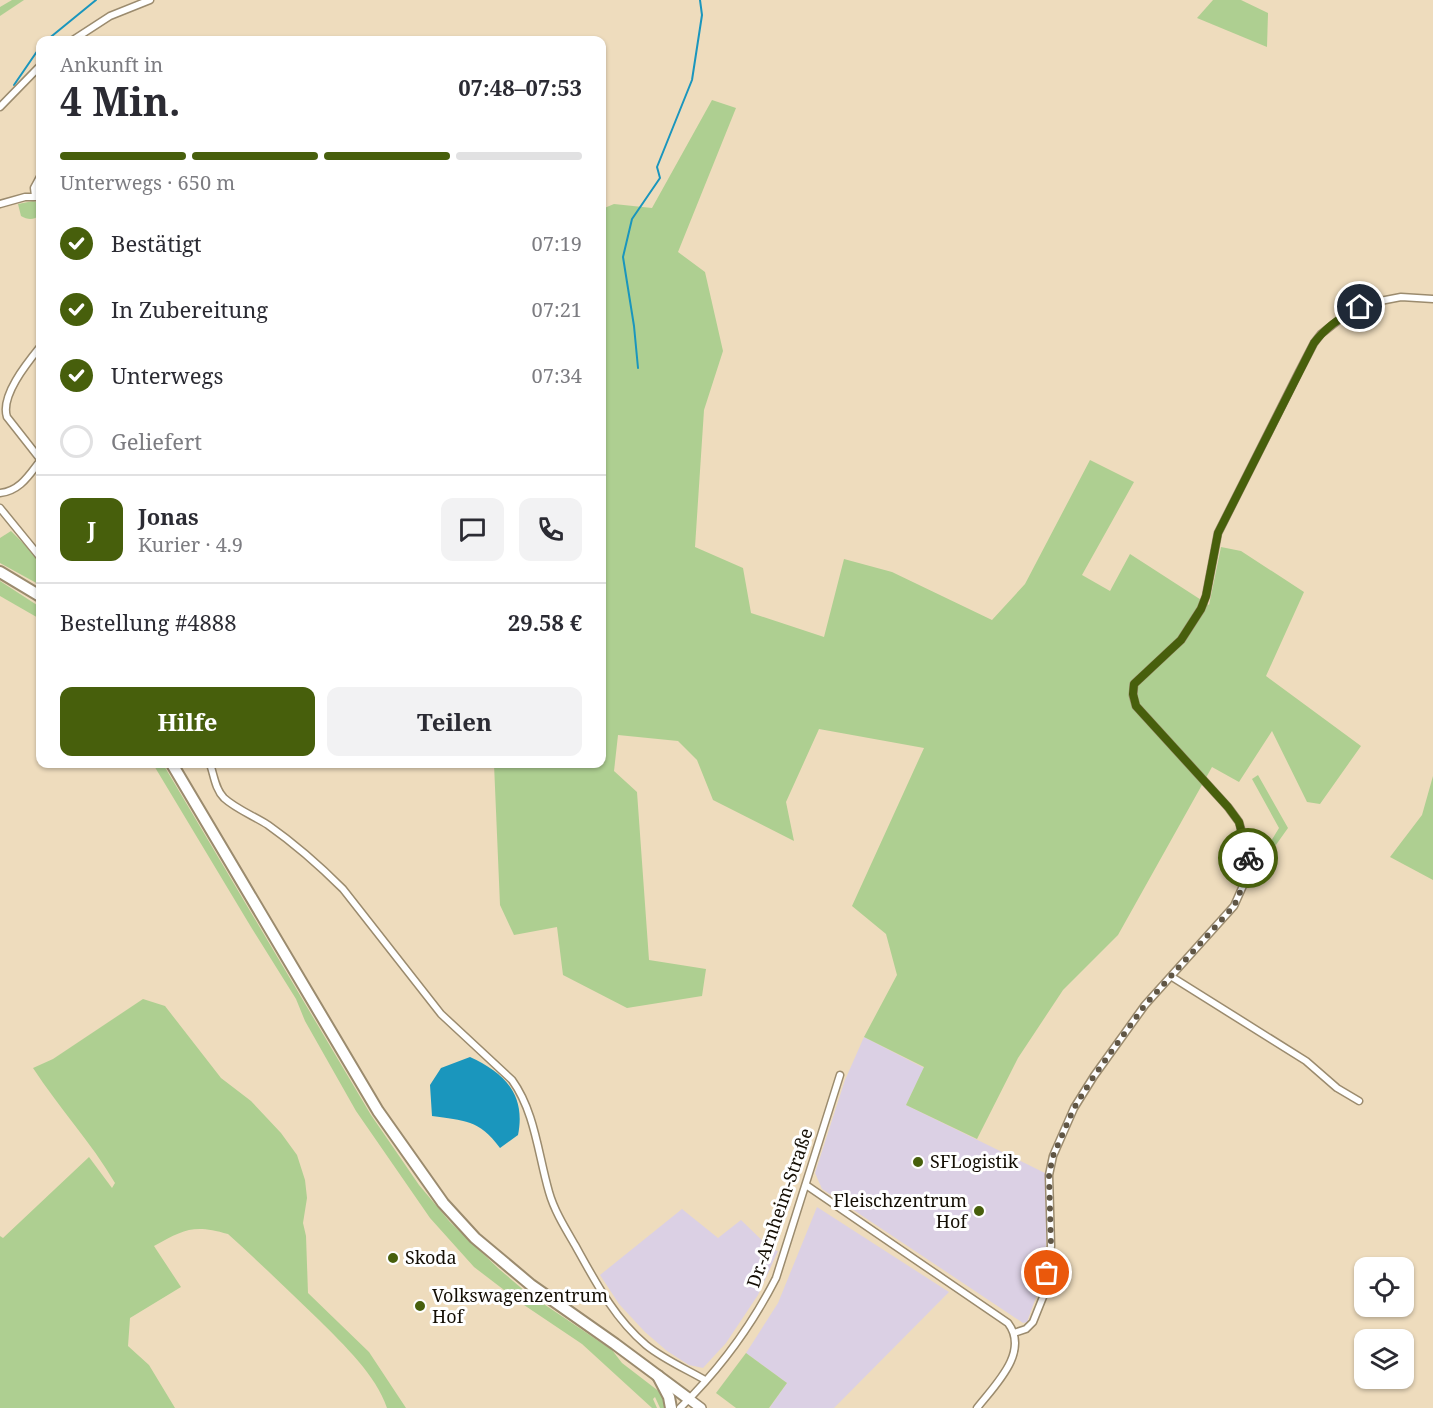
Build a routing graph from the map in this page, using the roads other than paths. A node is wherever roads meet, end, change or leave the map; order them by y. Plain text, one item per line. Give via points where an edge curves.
1 (150, 0) edge
2 (79, 36) edge
3 (36, 70) edge
4 (0, 107) edge
5 (36, 197) edge
6 (0, 204) edge
7 (1345, 292) dead end
8 (1433, 300) edge
9 (1360, 307) junction
10 (36, 353) edge
11 (36, 455) edge
12 (36, 465) edge
13 (0, 493) edge
14 (0, 508) edge
15 (36, 552) edge
16 (0, 572) edge
17 (36, 594) edge
18 (174, 768) edge
19 (211, 768) edge
20 (1172, 976) junction
21 (840, 1075) dead end
22 (1359, 1101) dead end
23 (806, 1185) junction
24 (1014, 1333) junction
25 (656, 1373) junction
26 (705, 1380) junction
27 (689, 1399) junction
28 (671, 1408) edge
29 (680, 1408) edge
30 (701, 1408) edge
31 (977, 1408) edge

1 - 2 street via 110,16
3 - 4 street
5 - 6 street
7 - 9 street
8 - 9 street via 1401,297
9 - 20 street via 1335,321 1314,343 1218,533 1201,609 1181,640 1134,684 1136,706 1239,822 1248,858 1246,879 1234,906
10 - 11 street via 7,398 5,409
12 - 13 street via 18,487
14 - 15 street
16 - 17 highway
18 - 25 highway via 378,1111 443,1203 475,1238 519,1276
19 - 26 street via 225,798 309,856 343,889 441,1014 512,1080 527,1107 550,1196 593,1278 616,1313 647,1346
20 - 22 street via 1306,1061
20 - 24 street via 1145,1005 1074,1108 1049,1175 1051,1246 1043,1297 1033,1322
21 - 23 street, Dr.-Arnheim-Straße
23 - 24 street via 1008,1323
23 - 26 street, Dr.-Arnheim-Straße via 776,1278 746,1329
24 - 31 street via 1015,1353
25 - 27 highway
25 - 28 highway
26 - 27 street, Dr.-Arnheim-Straße
27 - 29 street, Dr.-Arnheim-Straße
27 - 30 main road

